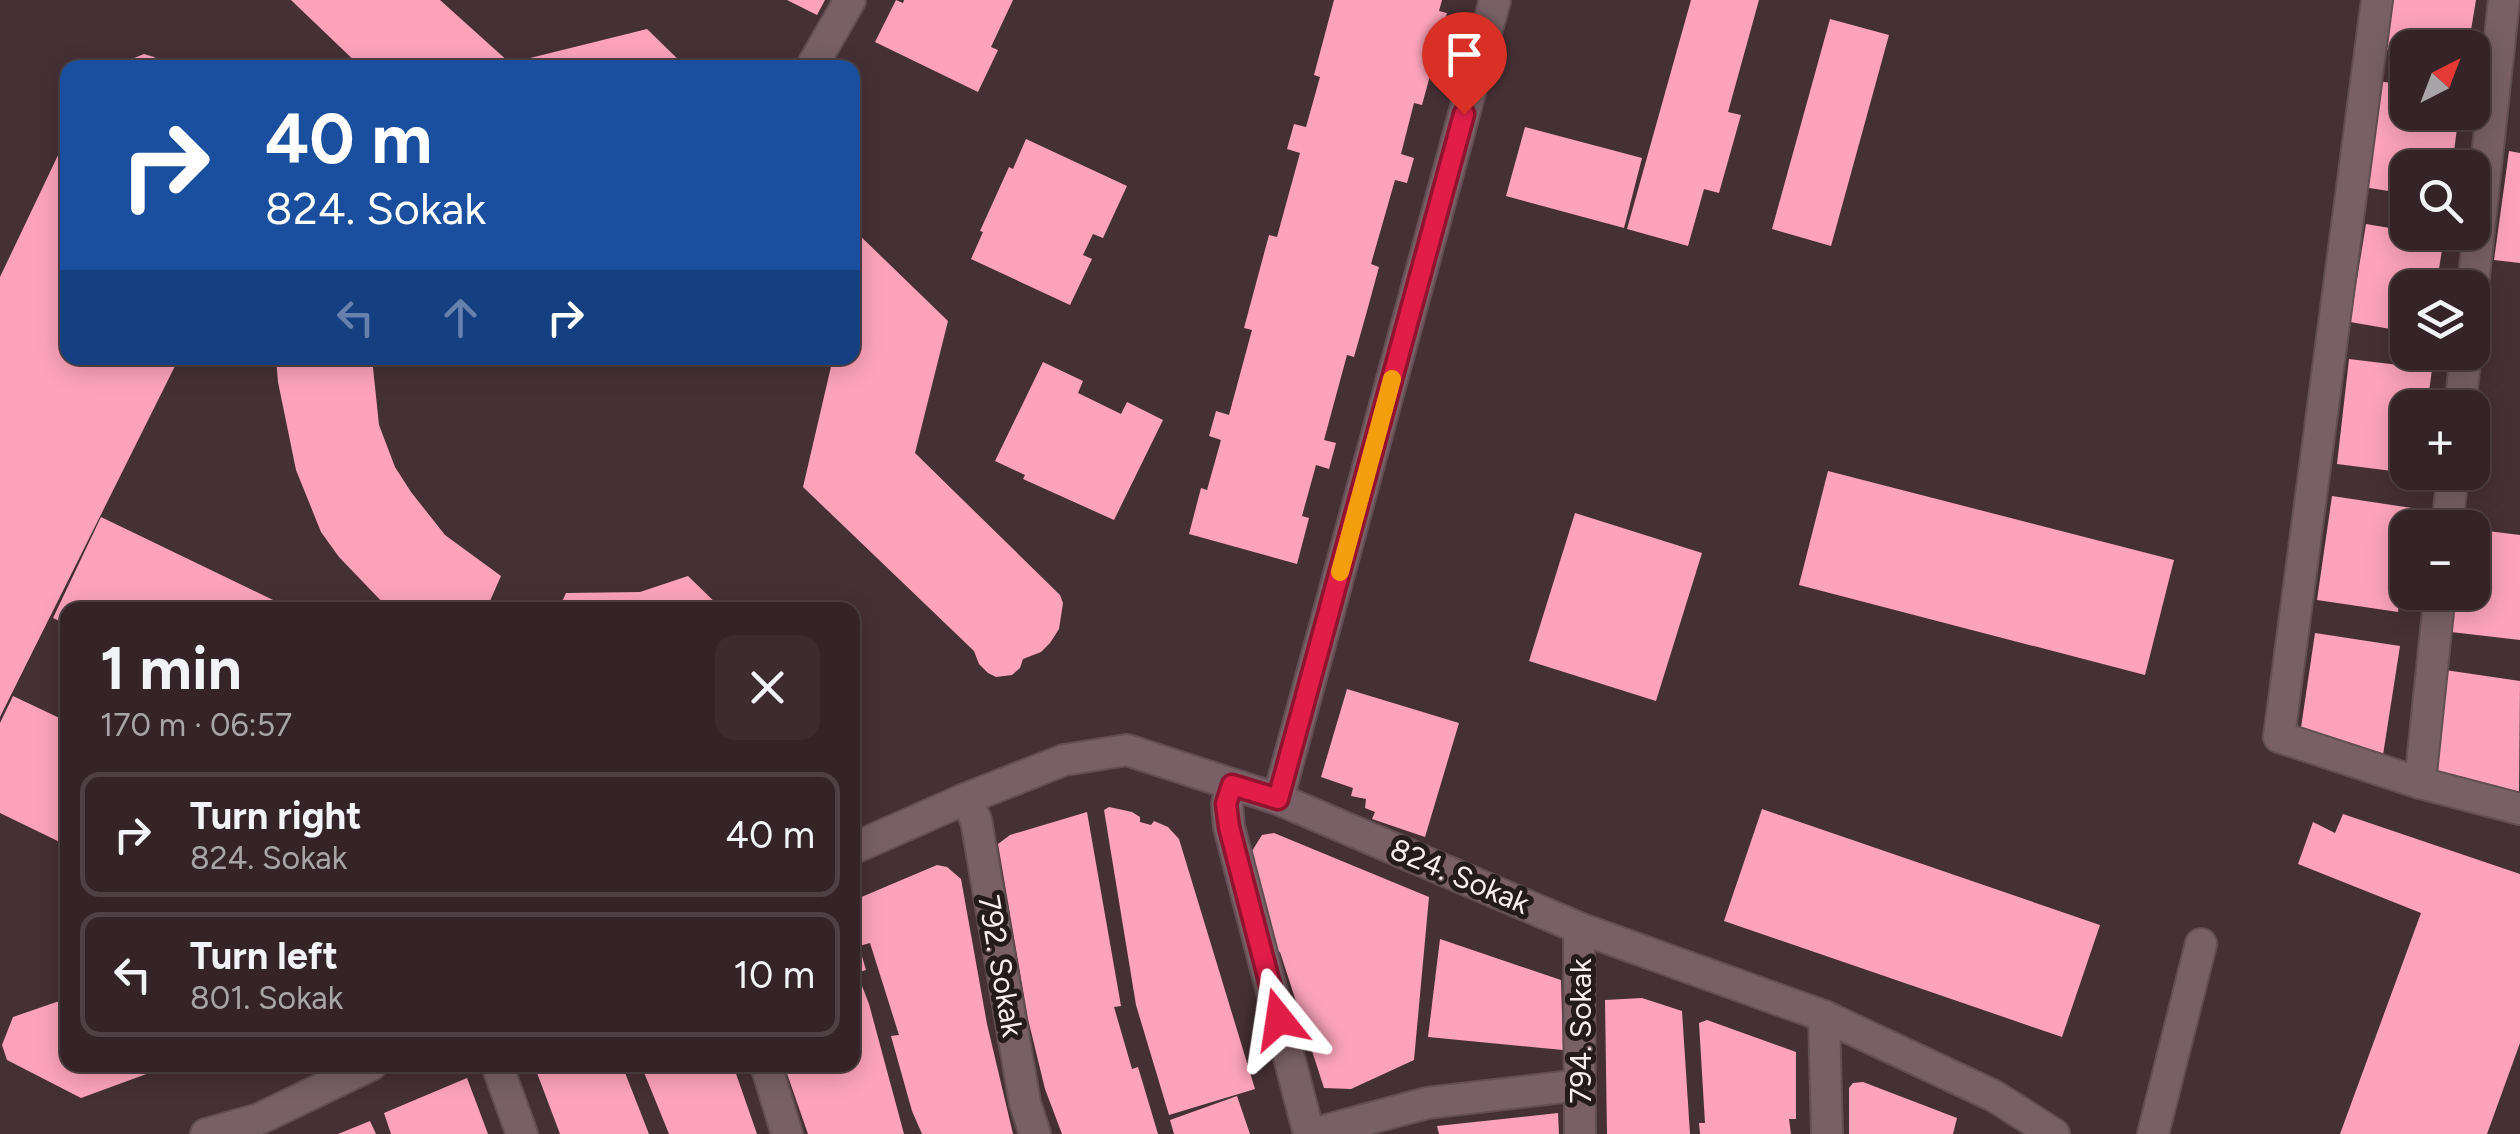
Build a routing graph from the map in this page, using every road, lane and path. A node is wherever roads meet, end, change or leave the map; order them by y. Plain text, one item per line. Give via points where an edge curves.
1 (850, 0) edge
2 (1495, 0) edge
3 (2377, 0) edge
4 (2504, 0) edge
5 (816, 60) edge
6 (2475, 270) edge
7 (2438, 610) edge
8 (2420, 783) junction
9 (1232, 785) junction
10 (965, 798) junction
11 (1278, 799) junction
12 (2520, 809) edge
13 (860, 845) edge
14 (1579, 928) junction
15 (2201, 944) dead end
16 (1824, 1016) junction
17 (359, 1072) edge
18 (500, 1072) edge
19 (768, 1072) edge
20 (1580, 1085) junction
21 (261, 1126) edge
22 (206, 1134) edge
23 (522, 1134) edge
24 (787, 1134) edge
25 (1036, 1134) edge
26 (1310, 1134) edge
27 (1580, 1134) edge
28 (1828, 1134) edge
29 (2054, 1134) edge
30 (2152, 1134) edge

1 - 5 street
2 - 11 street
3 - 8 street via 2280,736
4 - 6 street
7 - 8 street
8 - 12 street
9 - 10 street, 824. Sokak via 1126,750 1064,760
9 - 11 street, 824. Sokak
9 - 26 street via 1229,827
10 - 13 street, 824. Sokak
10 - 25 street, 792. Sokak via 976,820
11 - 14 street, 824. Sokak
14 - 16 street, 824. Sokak
14 - 20 street, 794. Sokak
15 - 30 street
16 - 28 street
16 - 29 street, 824. Sokak via 1994,1096
17 - 21 street
18 - 23 street
19 - 24 street
20 - 26 street via 1427,1103
20 - 27 street, 794. Sokak
21 - 22 street

